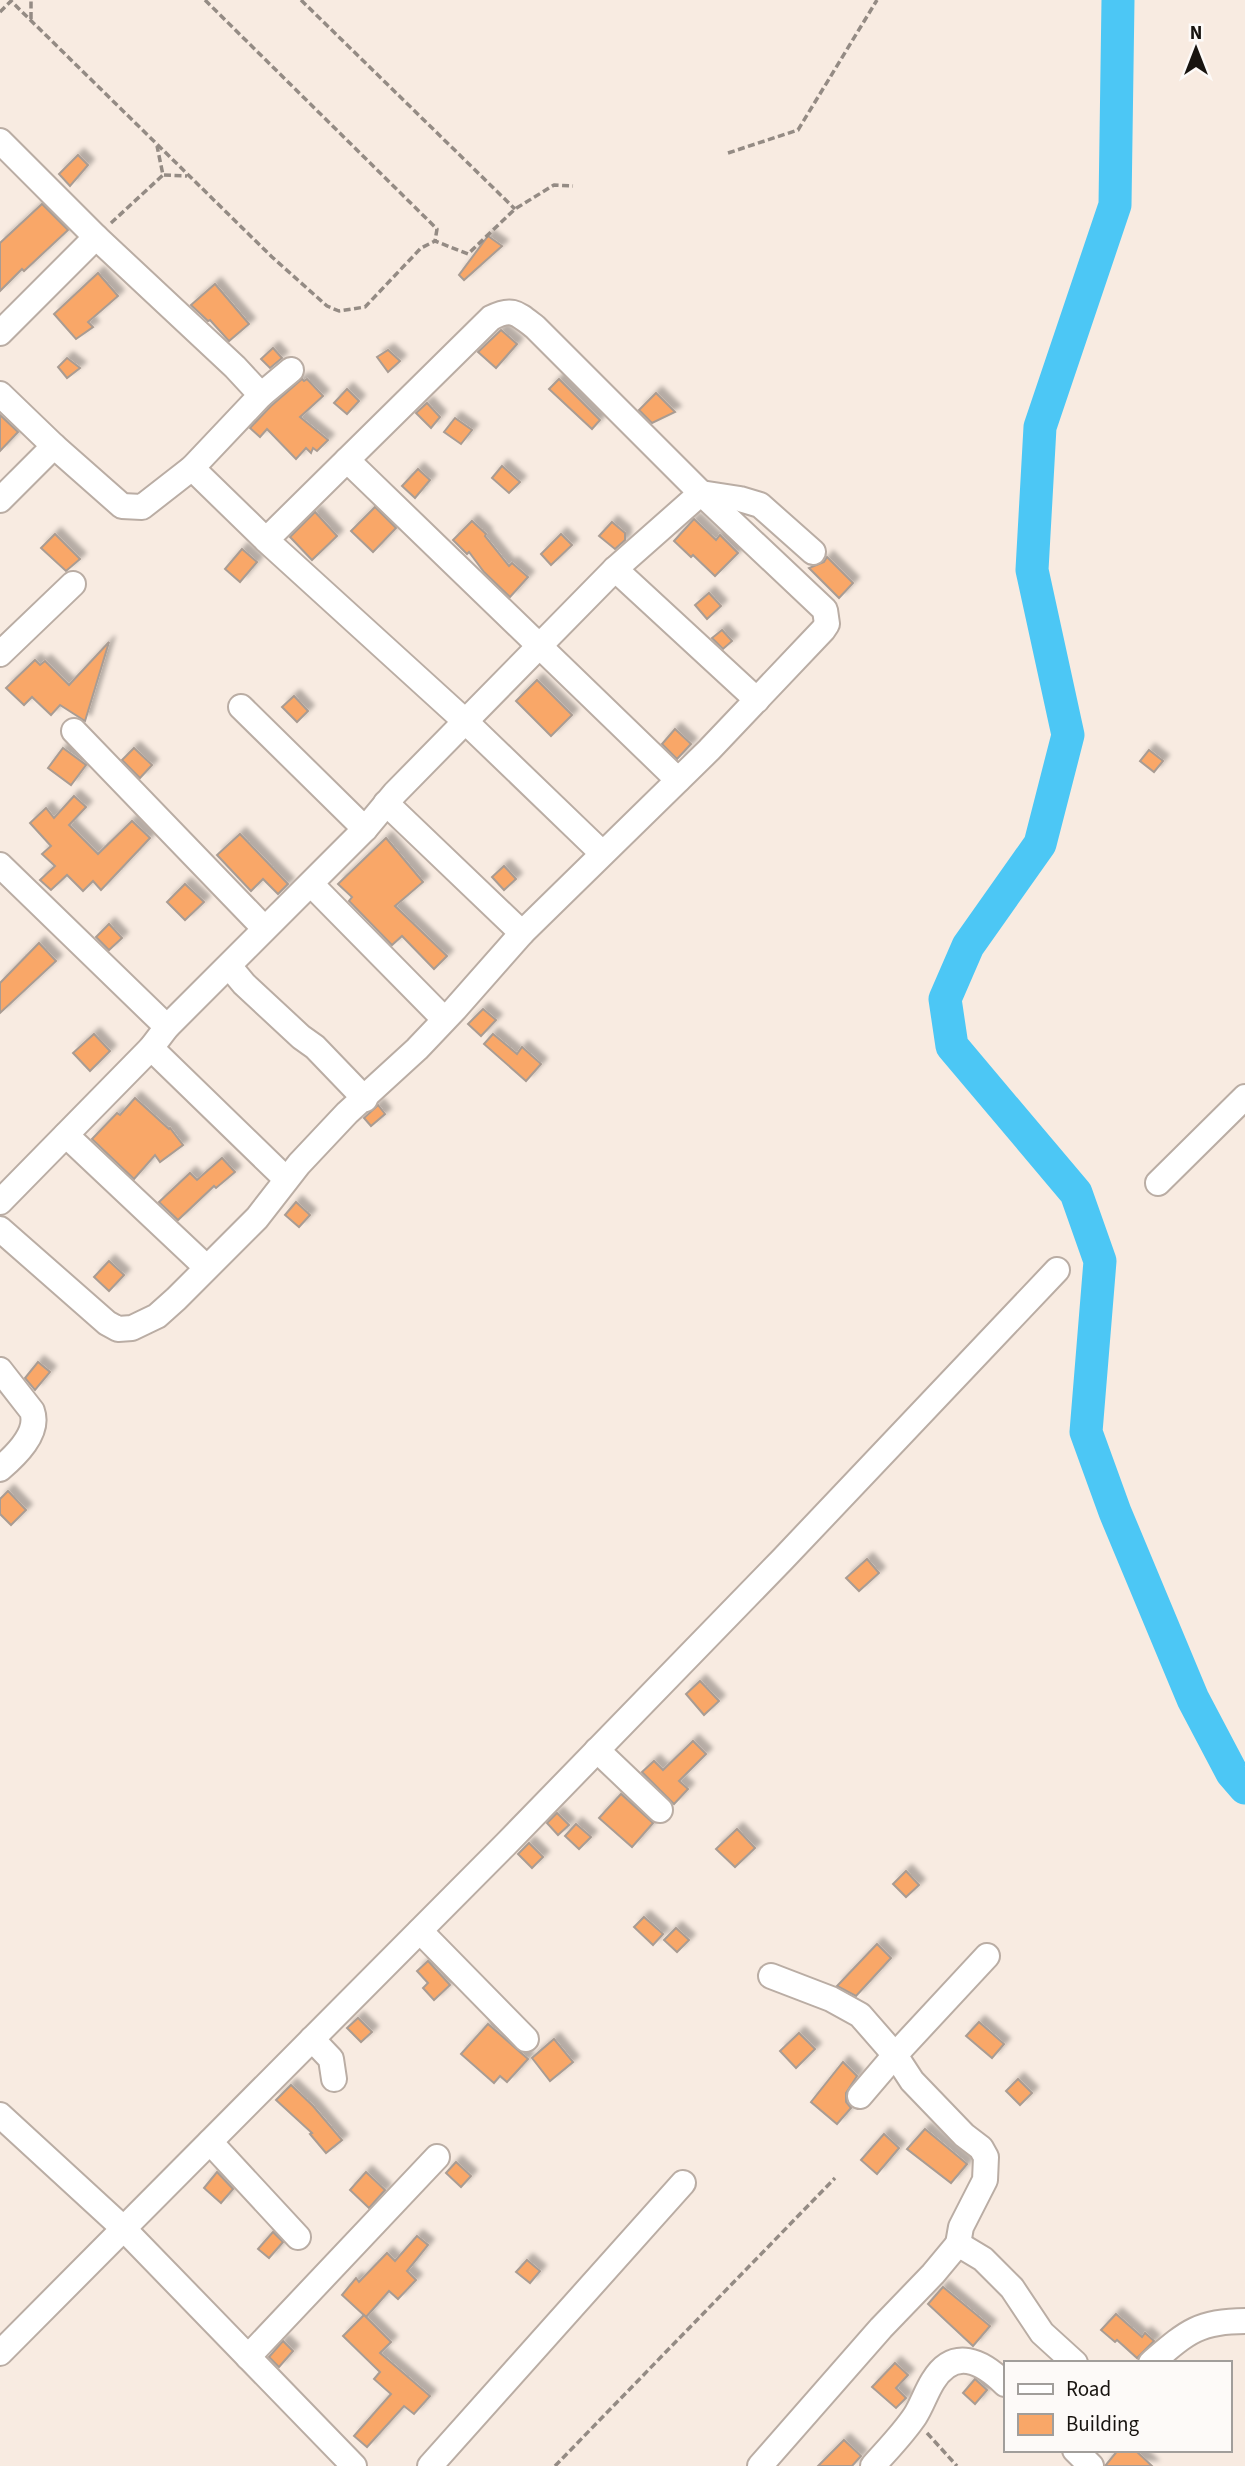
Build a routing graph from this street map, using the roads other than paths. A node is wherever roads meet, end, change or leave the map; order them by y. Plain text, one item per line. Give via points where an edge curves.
1 (0, 141) edge
2 (96, 237) junction
3 (0, 333) edge
4 (291, 370) dead end
5 (0, 394) edge
6 (261, 395) junction
7 (54, 446) junction
8 (347, 460) junction
9 (192, 468) junction
10 (701, 493) junction
11 (0, 500) edge
12 (266, 540) junction
13 (813, 552) dead end
14 (615, 569) junction
15 (73, 584) dead end
16 (540, 648) junction
17 (0, 654) edge
18 (757, 700) junction
19 (241, 707) dead end
20 (466, 722) junction
21 (75, 731) dead end
22 (678, 780) junction
23 (386, 803) junction
24 (365, 829) junction
25 (602, 853) junction
26 (0, 865) edge
27 (311, 884) junction
28 (264, 928) junction
29 (522, 933) junction
30 (229, 967) junction
31 (444, 1019) junction
32 (166, 1027) junction
33 (151, 1048) junction
34 (1245, 1097) edge
35 (365, 1099) junction
36 (66, 1135) junction
37 (286, 1179) junction
38 (1158, 1183) dead end
39 (0, 1202) edge
40 (0, 1229) edge
41 (206, 1267) junction
42 (1057, 1270) dead end
43 (0, 1370) edge
44 (0, 1469) edge
45 (597, 1750) junction
46 (660, 1810) dead end
47 (419, 1931) junction
48 (987, 1956) dead end
49 (771, 1976) dead end
50 (312, 2039) junction
51 (526, 2039) dead end
52 (895, 2055) junction
53 (334, 2079) dead end
54 (860, 2096) dead end
55 (0, 2115) edge
56 (210, 2142) junction
57 (437, 2157) dead end
58 (683, 2183) dead end
59 (122, 2228) junction
60 (298, 2237) dead end
61 (958, 2244) junction
62 (1245, 2321) edge
63 (0, 2353) edge
64 (248, 2357) junction
65 (1073, 2361) edge
66 (1153, 2361) edge
67 (1004, 2383) edge
68 (1077, 2452) edge
69 (354, 2466) edge
70 (430, 2466) edge
71 (760, 2466) edge
72 (873, 2466) edge
73 (1091, 2466) edge

1 - 2 street
2 - 3 street
2 - 6 street
4 - 6 street
5 - 7 street
6 - 9 street
7 - 9 street via 128,508 142,507
7 - 11 street
8 - 10 street via 491,318 509,312 535,327
8 - 12 street
8 - 16 street
9 - 12 street
10 - 13 street via 761,505
10 - 14 street
10 - 18 street via 825,610 824,630
12 - 20 street
14 - 16 street
14 - 18 street
15 - 17 street
16 - 20 street
16 - 22 street
18 - 22 street
19 - 24 street
20 - 23 street
20 - 25 street
21 - 28 street
22 - 25 street
23 - 24 street
23 - 29 street
24 - 27 street
25 - 29 street
26 - 32 street
27 - 28 street
27 - 31 street
28 - 30 street
29 - 31 street
30 - 32 street
30 - 35 street
31 - 35 street
32 - 33 street
33 - 36 street
33 - 37 street
34 - 38 street
35 - 37 street
36 - 39 street
36 - 41 street
37 - 41 street via 270,1204
40 - 41 street via 118,1329 158,1316
42 - 45 street
43 - 44 street via 34,1419 22,1447
45 - 46 street
45 - 47 street
47 - 50 street
47 - 51 street
48 - 52 street
49 - 52 street via 860,2015
50 - 53 street via 331,2059
50 - 56 street
52 - 54 street
52 - 61 street via 912,2081 986,2157 985,2180 961,2227
55 - 59 street
56 - 59 street
56 - 60 street
57 - 64 street
58 - 70 street
59 - 63 street
59 - 64 street
61 - 65 street via 983,2259 1012,2288 1042,2333
61 - 71 street
62 - 66 street via 1209,2323 1186,2333
64 - 69 street
67 - 72 street via 978,2363 959,2360 940,2372 913,2418
68 - 73 street

